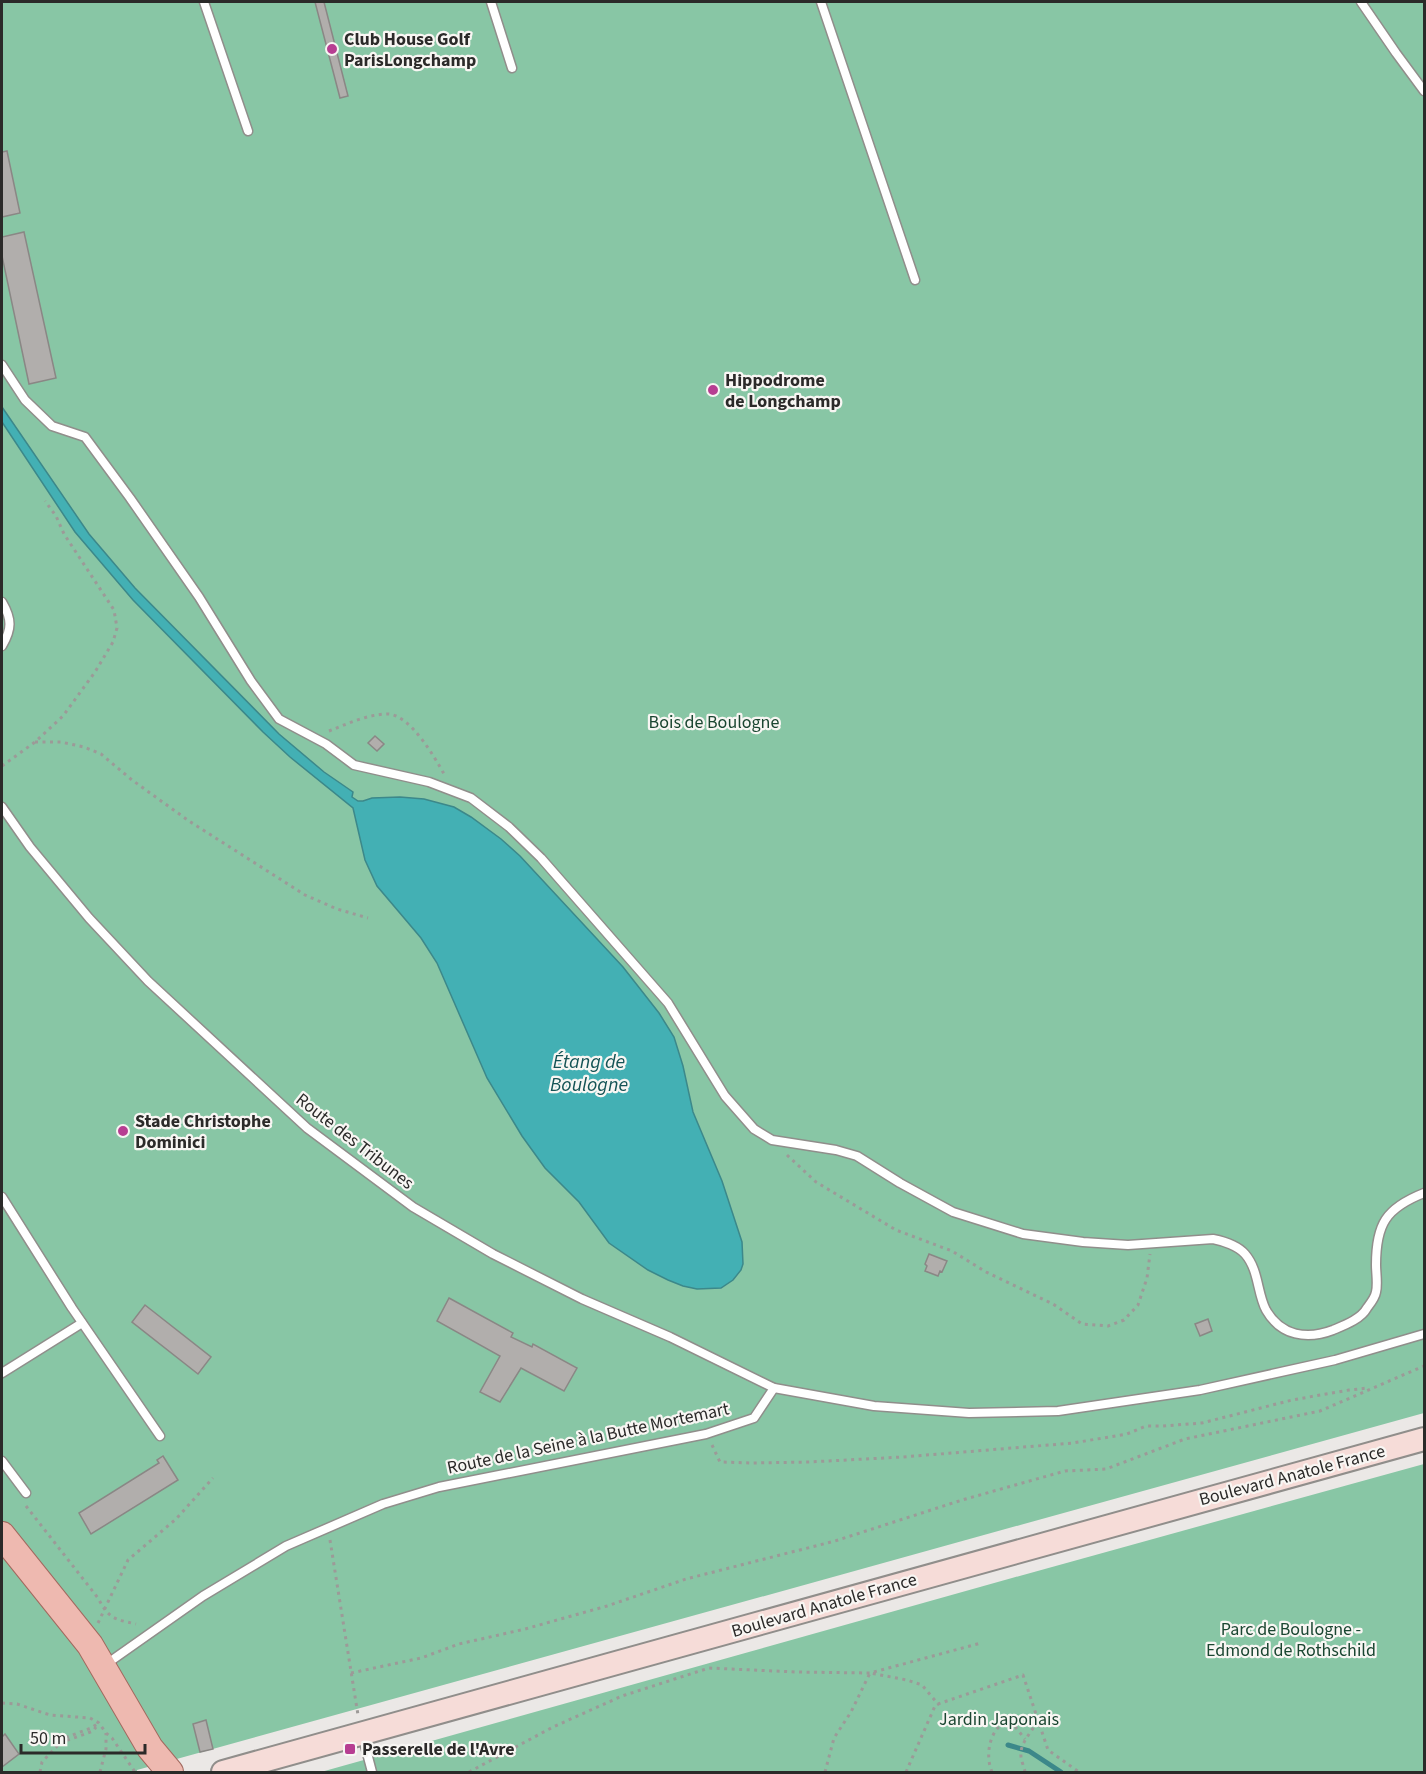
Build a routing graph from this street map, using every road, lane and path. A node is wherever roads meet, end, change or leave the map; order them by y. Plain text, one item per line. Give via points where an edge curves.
1 (204, 2) edge
2 (491, 2) edge
3 (821, 2) edge
4 (1361, 2) edge
5 (512, 68) dead end
6 (1425, 91) edge
7 (248, 131) dead end
8 (915, 280) dead end
9 (2, 365) edge
10 (45, 501) dead end
11 (2, 602) edge
12 (2, 646) edge
13 (313, 737) junction
14 (35, 742) junction
15 (2, 766) edge
16 (452, 791) junction
17 (2, 807) edge
18 (368, 918) dead end
19 (772, 1140) junction
20 (1425, 1193) edge
21 (2, 1197) edge
22 (1151, 1244) junction
23 (82, 1323) junction
24 (1425, 1335) edge
25 (1425, 1366) edge
26 (2, 1373) edge
27 (774, 1388) junction
28 (1373, 1388) junction
29 (706, 1434) junction
30 (160, 1436) dead end
31 (1425, 1439) edge
32 (2, 1461) edge
33 (213, 1478) dead end
34 (23, 1496) joint
35 (328, 1527) junction
36 (2, 1534) edge
37 (104, 1609) junction
38 (136, 1624) dead end
39 (981, 1643) dead end
40 (96, 1656) junction
41 (351, 1673) junction
42 (870, 1673) junction
43 (2, 1703) edge
44 (938, 1704) junction
45 (1038, 1719) junction
46 (99, 1724) junction
47 (106, 1733) junction
48 (362, 1734) junction
49 (1025, 1739) junction
50 (153, 1760) edge
51 (40, 1773) edge
52 (100, 1773) edge
53 (135, 1773) edge
54 (170, 1773) edge
55 (223, 1773) edge
56 (372, 1773) edge
57 (469, 1773) edge
58 (825, 1773) edge
59 (906, 1773) edge
60 (992, 1773) edge
61 (1025, 1773) edge
62 (1079, 1773) edge

1 - 7 lane
2 - 5 lane
3 - 8 lane
4 - 6 lane
9 - 13 lane via 25,400 52,426 85,437 199,597 279,719
10 - 14 path via 114,610 117,628 95,672 63,716
11 - 12 lane via 10,626
13 - 16 lane via 354,765
13 - 16 path via 360,719 389,714 407,723 430,751
14 - 15 path
14 - 18 path via 61,742 101,754 189,821 304,895
16 - 19 lane via 471,798 541,858 668,1003 725,1096 754,1129
17 - 27 lane, Route des Tribunes via 89,918 148,981 307,1128 413,1207 492,1254
19 - 22 lane via 857,1156 953,1212 1006,1230 1083,1242
19 - 22 path via 816,1182 896,1230 952,1251 1053,1304 1082,1324 1108,1326 1124,1320 1138,1305 1147,1278
20 - 22 lane via 1398,1205 1383,1222 1377,1236 1376,1293 1365,1313 1331,1331 1306,1336 1291,1333 1276,1322 1266,1309 1255,1271 1245,1254 1234,1247 1213,1239
21 - 23 lane
23 - 26 lane
23 - 30 lane
24 - 27 lane via 1200,1390 1058,1411 969,1413 874,1406
25 - 28 path
27 - 29 lane, Route de la Seine à la Butte Mortemart via 754,1418
28 - 29 path via 1292,1400 1202,1423 1146,1426 1127,1434 1073,1443 903,1457 720,1462
28 - 41 path via 1320,1411 1185,1439 1106,1469 1065,1471 835,1541 686,1579 607,1606 459,1644 421,1658
29 - 35 lane, Route de la Seine à la Butte Mortemart via 439,1487
31 - 48 main road, Boulevard Anatole France
32 - 34 lane
33 - 37 path via 176,1519 128,1560
34 - 37 path
35 - 40 lane, Route de la Seine à la Butte Mortemart via 286,1546
35 - 41 path
36 - 40 main road
37 - 38 path via 114,1619
37 - 40 path
39 - 42 path
40 - 50 main road
41 - 48 path
42 - 44 path via 922,1685
42 - 57 path via 709,1668 622,1695 553,1726
42 - 58 path via 834,1738
43 - 46 path via 50,1715 90,1718
44 - 45 path via 1023,1675
44 - 59 path
45 - 49 path
45 - 62 path via 1048,1750
46 - 47 path
46 - 51 path via 62,1739 42,1762
47 - 52 path
47 - 53 path
48 - 55 main road, Boulevard Anatole France
48 - 56 lane
49 - 60 path via 1013,1724 1005,1722 998,1726 990,1745
49 - 61 path via 1021,1754
50 - 54 main road

